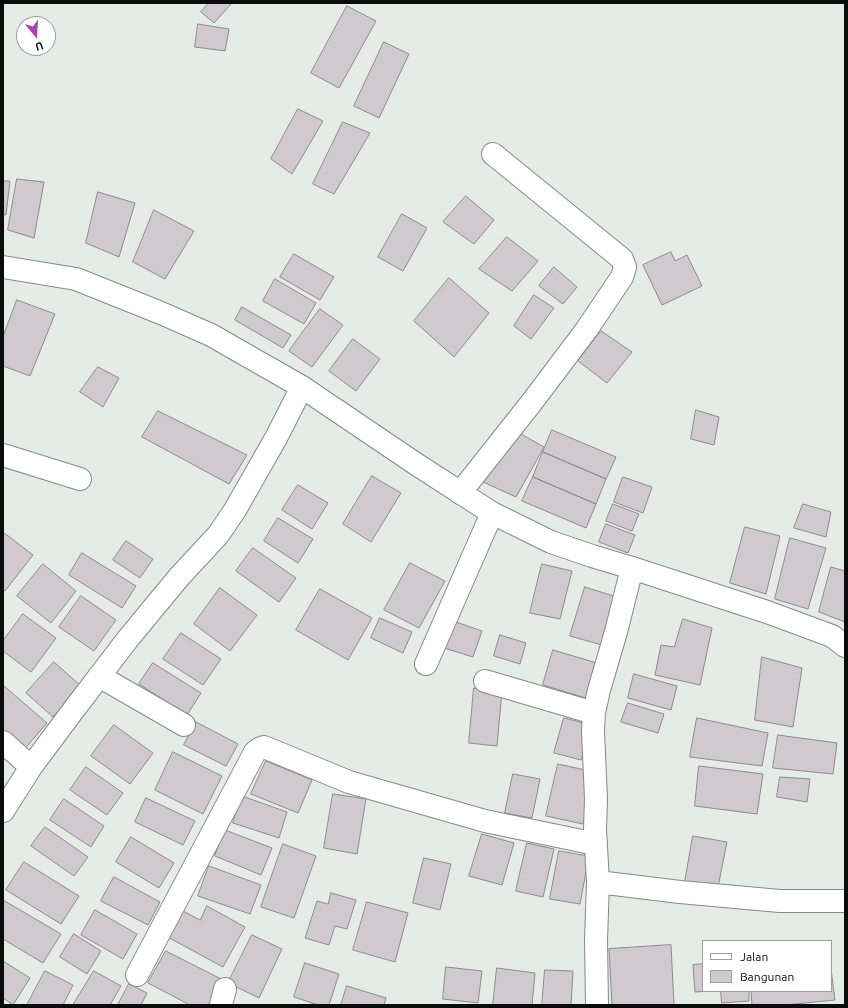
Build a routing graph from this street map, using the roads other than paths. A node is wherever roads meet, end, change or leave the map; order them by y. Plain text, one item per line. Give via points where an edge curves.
1 (493, 154) dead end
2 (3, 267) edge
3 (302, 387) junction
4 (3, 455) edge
5 (80, 479) dead end
6 (460, 493) junction
7 (492, 513) junction
8 (632, 568) junction
9 (845, 646) edge
10 (426, 664) dead end
11 (99, 676) junction
12 (485, 681) dead end
13 (594, 713) junction
14 (184, 725) dead end
15 (3, 742) edge
16 (31, 767) junction
17 (3, 811) edge
18 (596, 844) junction
19 (598, 882) junction
20 (845, 901) edge
21 (137, 975) dead end
22 (598, 1005) edge

1 - 6 street via 622,260 625,267 622,276 587,329
2 - 3 street via 76,279 211,335
3 - 6 street
3 - 11 street via 235,510 218,534 179,577
4 - 5 street
6 - 7 street
7 - 8 street via 551,542
7 - 10 street
8 - 9 street via 767,612 832,636
8 - 13 street
11 - 14 street
11 - 16 street
12 - 13 street
13 - 18 street
15 - 16 street
16 - 17 street
18 - 19 street
18 - 21 street via 486,821 350,782 264,747 255,752
19 - 20 street via 773,900
19 - 22 street

